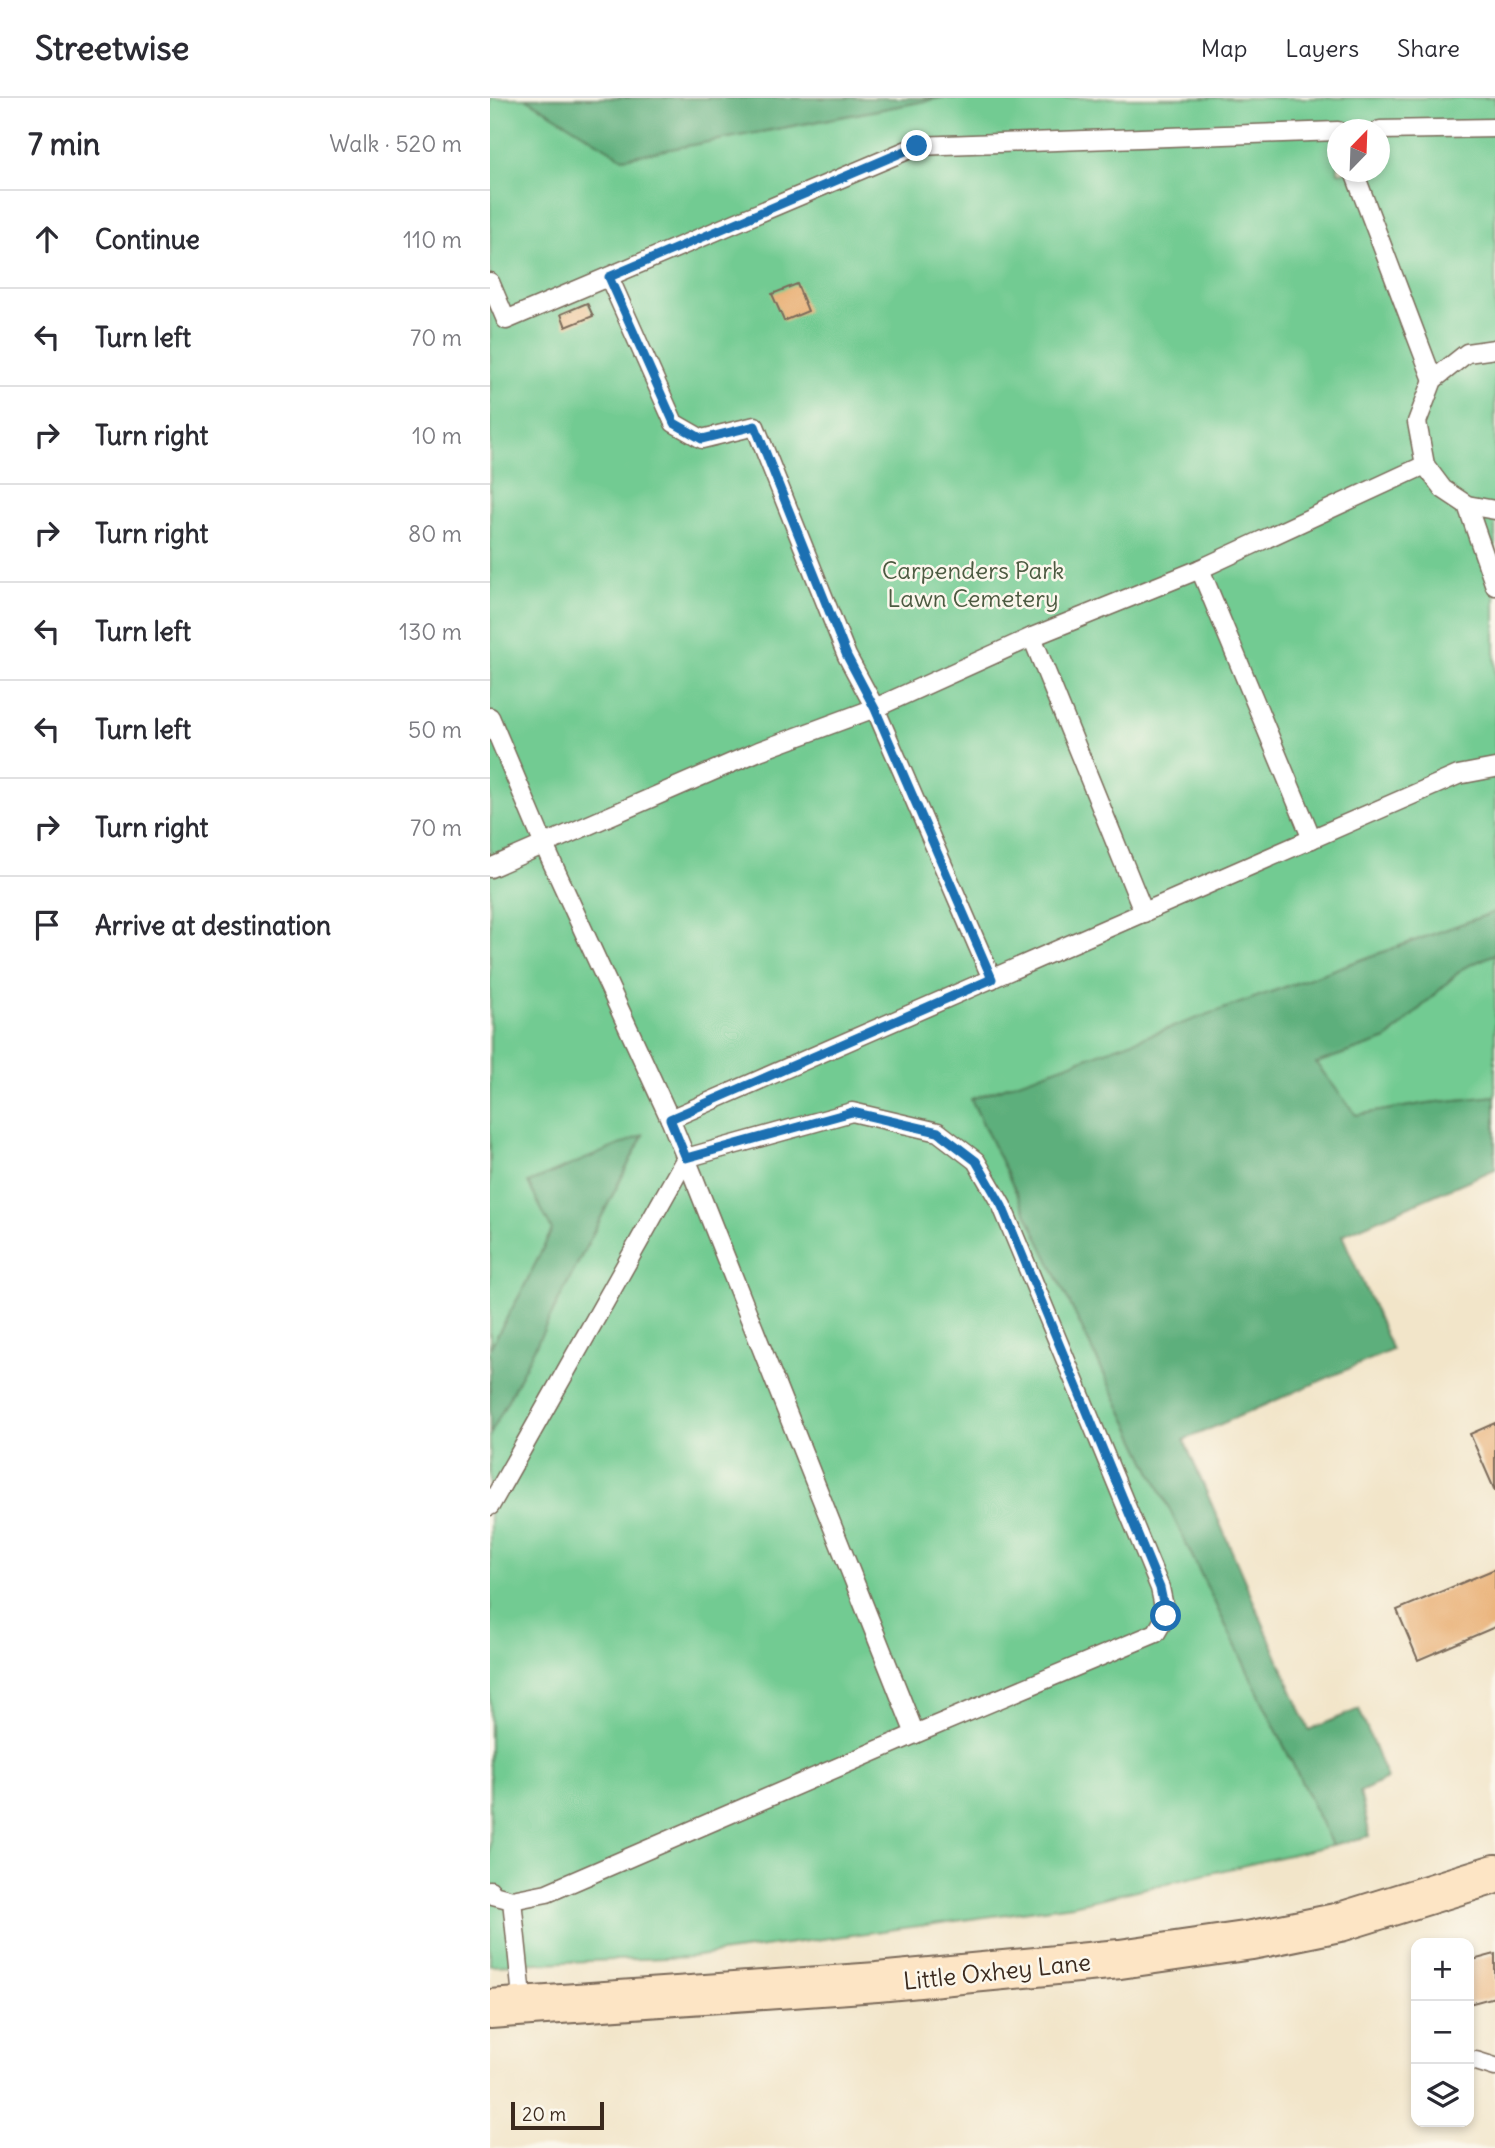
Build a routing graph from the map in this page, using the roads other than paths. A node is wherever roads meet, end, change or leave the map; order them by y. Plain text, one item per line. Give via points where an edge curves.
1 (1495, 128) edge
2 (1390, 130) edge
3 (1327, 131) edge
4 (1358, 182) edge
5 (609, 277) junction
6 (490, 282) edge
7 (1495, 349) edge
8 (1433, 380) junction
9 (1425, 465) junction
10 (1467, 505) junction
11 (1495, 510) edge
12 (1200, 569) junction
13 (1495, 586) edge
14 (1032, 637) junction
15 (875, 709) junction
16 (490, 717) edge
17 (1495, 768) edge
18 (1312, 839) junction
19 (544, 845) junction
20 (490, 868) edge
21 (1144, 913) junction
22 (992, 979) junction
23 (670, 1119) junction
24 (686, 1158) junction
25 (490, 1506) edge
26 (915, 1734) junction
27 (1495, 1874) edge
28 (490, 1890) edge
29 (512, 1900) junction
30 (507, 2008) edge
31 (1476, 2061) dead end
32 (1495, 2067) edge

1 - 2 lane
3 - 5 lane via 917,146
4 - 8 lane
5 - 6 lane via 506,320
5 - 15 lane via 674,423 702,439 755,426 847,656
7 - 8 lane via 1467,353
8 - 9 lane via 1417,422
9 - 10 lane via 1443,489
9 - 12 lane
10 - 11 lane
10 - 13 lane
12 - 14 lane
12 - 18 lane
14 - 15 lane
14 - 21 lane
15 - 19 lane via 759,751
15 - 22 lane
16 - 19 lane
17 - 18 lane via 1458,775
18 - 21 lane
19 - 20 lane
19 - 23 lane
21 - 22 lane
22 - 23 lane
23 - 24 lane
24 - 25 lane
24 - 26 lane
24 - 26 lane via 852,1112 938,1132 976,1161 1002,1206 1160,1588 1166,1616 1156,1633
26 - 29 lane via 547,1893
27 - 30 main road, Little Oxhey Lane via 1340,1922 1120,1959 877,1982
28 - 29 lane
29 - 30 lane
31 - 32 lane

